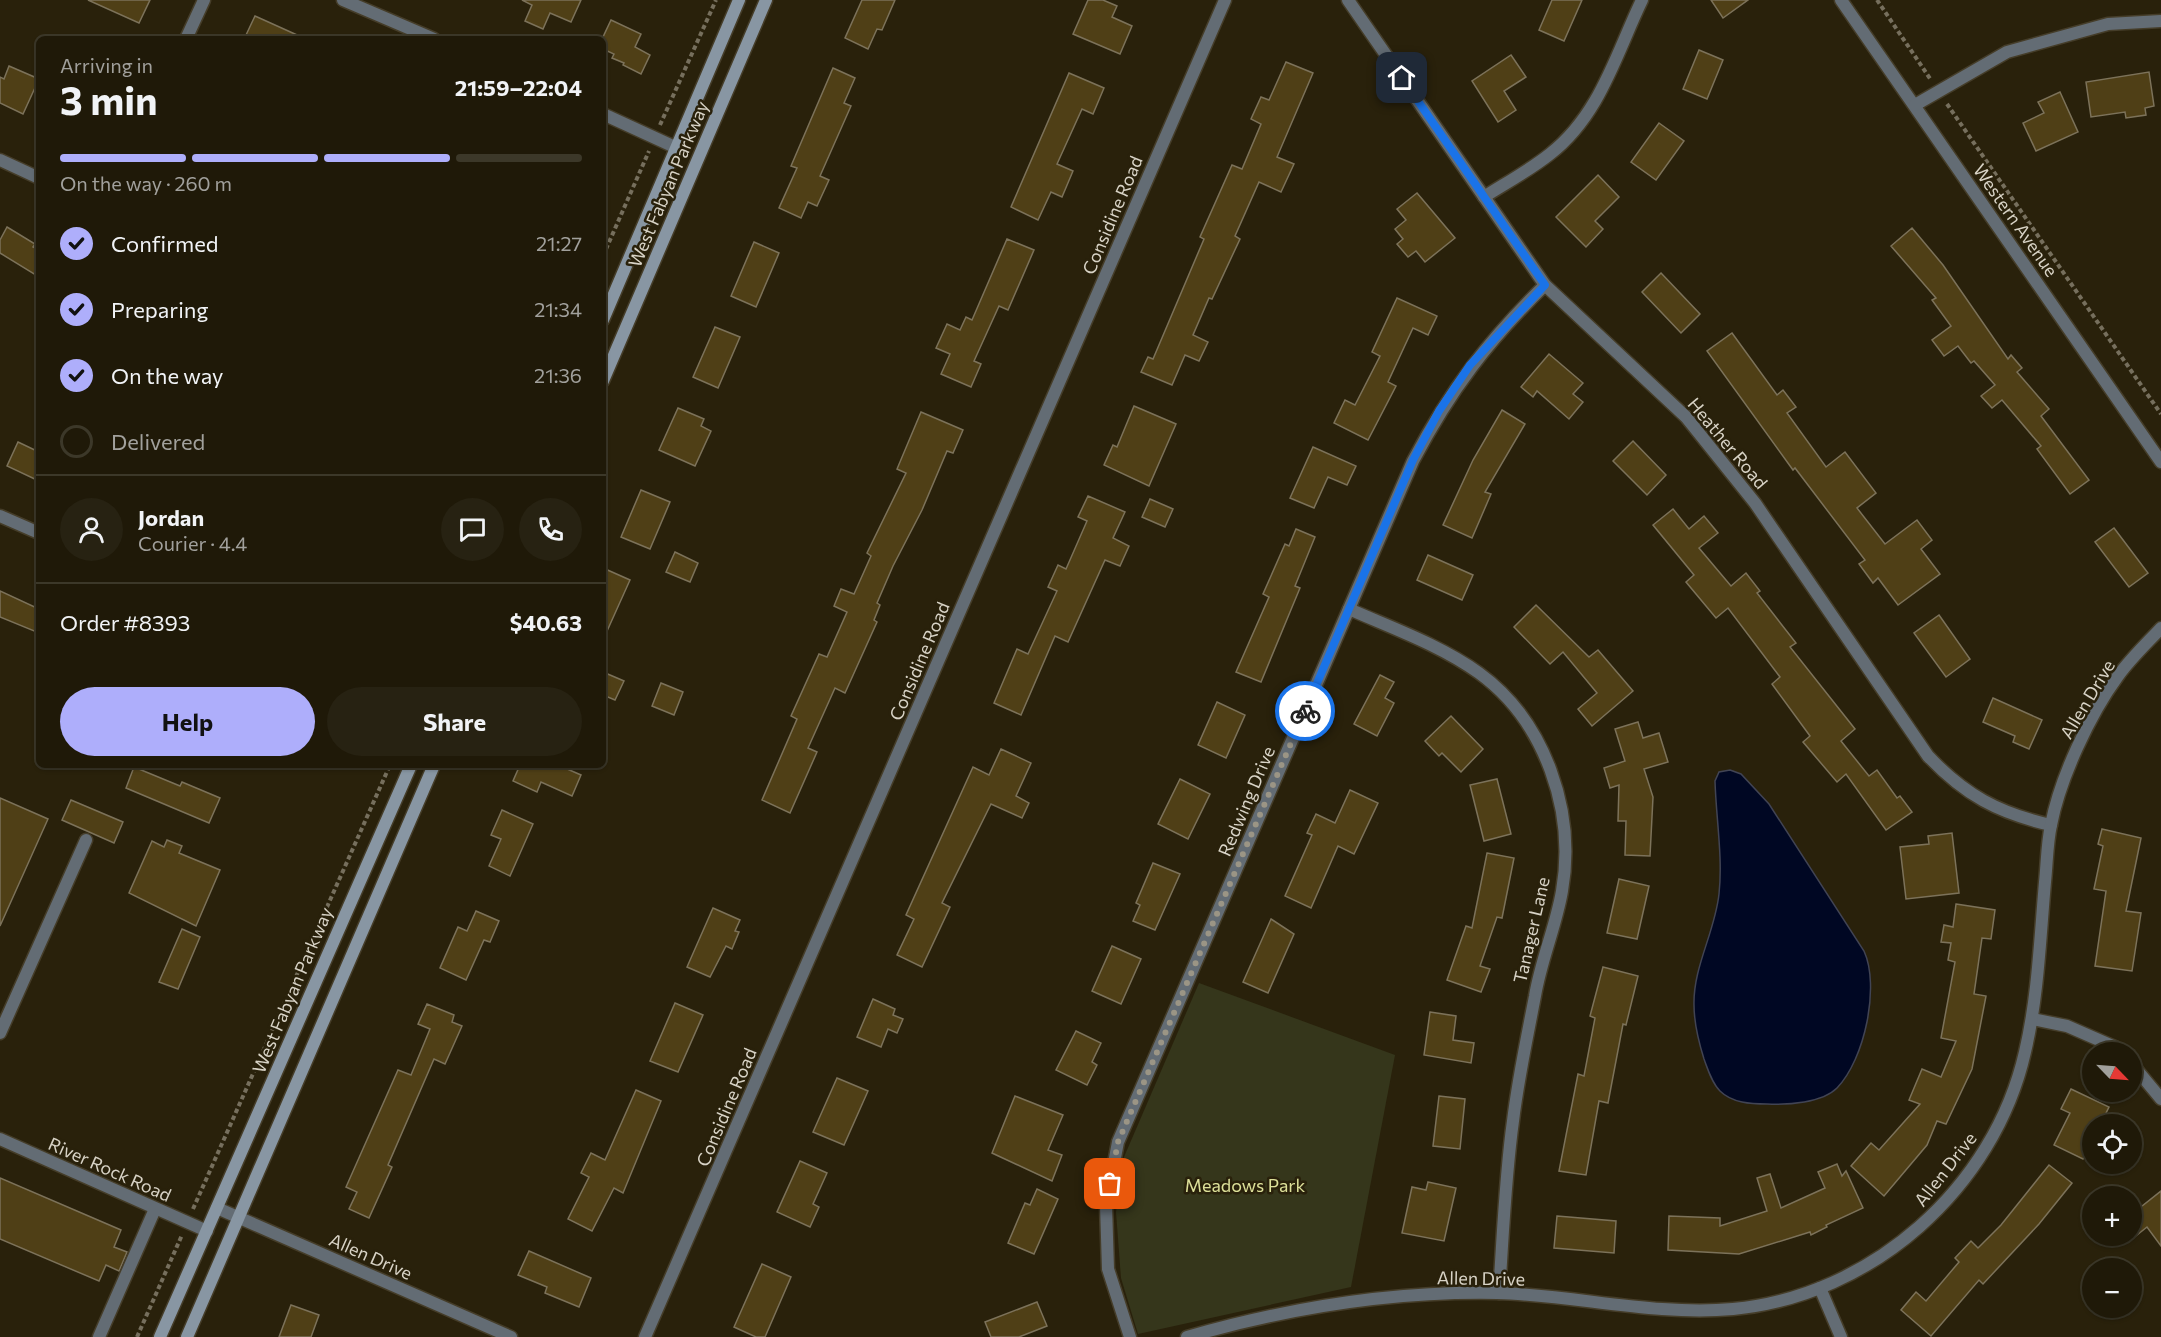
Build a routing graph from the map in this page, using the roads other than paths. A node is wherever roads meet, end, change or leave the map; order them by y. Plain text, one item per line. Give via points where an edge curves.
1 (204, 0) edge
2 (343, 0) edge
3 (739, 0) edge
4 (766, 0) edge
5 (1226, 0) edge
6 (1348, 0) edge
7 (1642, 0) edge
8 (1842, 0) edge
9 (2161, 21) edge
10 (187, 36) edge
11 (427, 36) edge
12 (1915, 105) junction
13 (606, 115) edge
14 (677, 148) junction
15 (0, 160) edge
16 (36, 177) edge
17 (1484, 197) junction
18 (1545, 285) junction
19 (606, 313) edge
20 (606, 374) edge
21 (2161, 462) edge
22 (0, 516) edge
23 (36, 532) edge
24 (1349, 609) junction
25 (2161, 628) edge
26 (410, 768) edge
27 (433, 768) edge
28 (2051, 825) junction
29 (86, 840) dead end
30 (2032, 1019) junction
31 (0, 1033) edge
32 (2104, 1042) edge
33 (2142, 1076) edge
34 (2161, 1099) edge
35 (0, 1139) edge
36 (217, 1208) junction
37 (155, 1209) junction
38 (238, 1217) junction
39 (207, 1231) junction
40 (1820, 1288) junction
41 (1499, 1293) junction
42 (99, 1337) edge
43 (160, 1337) edge
44 (186, 1337) edge
45 (511, 1337) edge
46 (645, 1337) edge
47 (1130, 1337) edge
48 (1187, 1337) edge
49 (1841, 1337) edge

1 - 10 street
2 - 11 street
3 - 14 main road, West Fabyan Parkway
4 - 20 main road, West Fabyan Parkway
5 - 46 street, Considine Road
6 - 17 street, Heather Road
7 - 17 street via 1611,74 1578,126 1551,153
8 - 12 street, Western Avenue
9 - 12 street via 2108,24 2007,52
12 - 21 street, Western Avenue
13 - 14 street
14 - 19 main road, West Fabyan Parkway
15 - 16 street
17 - 18 street, Heather Road
18 - 24 street, Redwing Drive via 1470,365 1439,411 1413,460
18 - 28 street, Heather Road via 1686,417 1755,503 1928,756 1948,777 1994,808
22 - 23 street
24 - 41 street, Tanager Lane via 1478,672 1505,694 1544,752 1557,785 1564,828 1562,890 1535,992 1512,1122
24 - 47 street, Redwing Drive via 1118,1142 1106,1205 1108,1269
25 - 28 street, Allen Drive via 2118,676 2077,747
26 - 36 main road, West Fabyan Parkway
27 - 38 main road
28 - 30 street, Allen Drive
29 - 31 street
30 - 32 street via 2067,1026
30 - 40 street, Allen Drive via 2019,1079 1987,1149 1934,1216 1874,1262
33 - 34 street
35 - 37 street, River Rock Road
36 - 38 street, Allen Drive
36 - 39 main road, West Fabyan Parkway
37 - 39 street, River Rock Road
37 - 42 street
38 - 44 main road
38 - 45 street, Allen Drive
39 - 43 main road, West Fabyan Parkway
40 - 41 street, Allen Drive via 1776,1302 1731,1309 1661,1308
40 - 49 street
41 - 48 street, Allen Drive via 1378,1297 1252,1318

